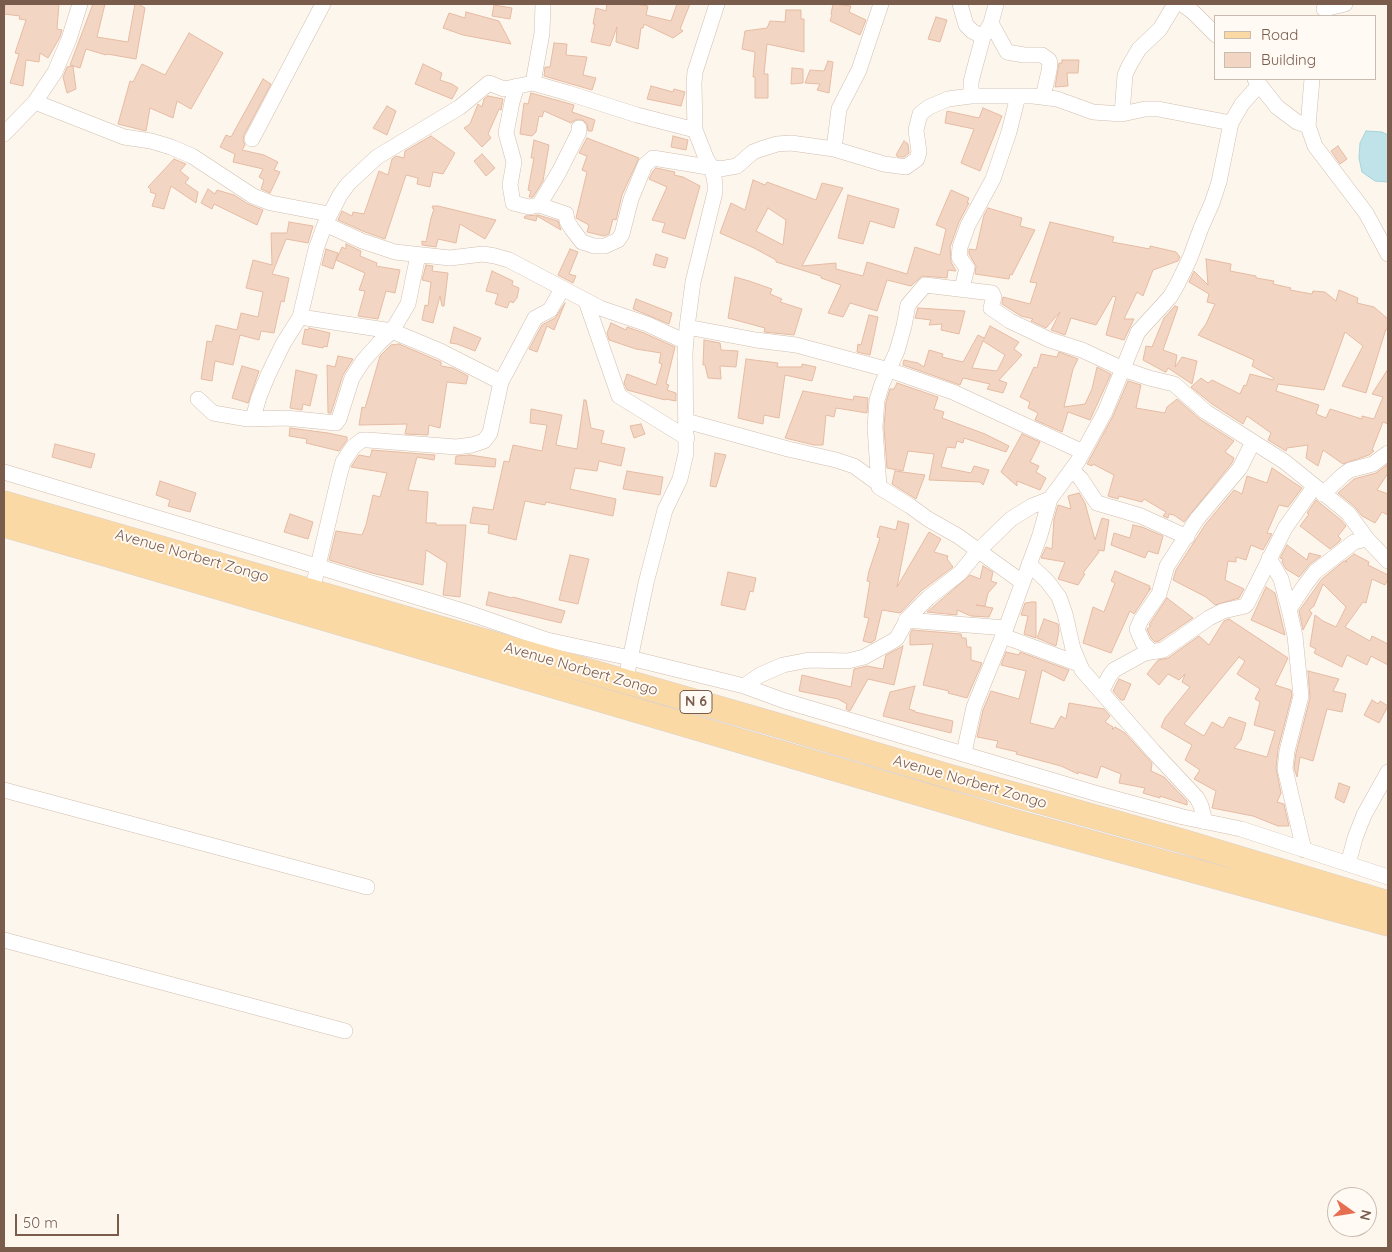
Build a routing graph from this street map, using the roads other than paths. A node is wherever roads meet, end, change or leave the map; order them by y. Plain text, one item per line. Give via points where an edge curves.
1 (80, 4) edge
2 (323, 4) edge
3 (543, 4) edge
4 (717, 4) edge
5 (881, 4) edge
6 (960, 4) edge
7 (996, 4) edge
8 (1176, 4) edge
9 (1182, 4) edge
10 (1345, 4) edge
11 (1324, 10) edge
12 (991, 23) junction
13 (1214, 33) edge
14 (984, 37) junction
15 (1312, 80) edge
16 (1257, 82) edge
17 (532, 83) junction
18 (517, 86) junction
19 (971, 96) junction
20 (1018, 96) junction
21 (1044, 97) junction
22 (35, 102) junction
23 (1122, 114) junction
24 (1231, 123) junction
25 (1308, 126) junction
26 (578, 128) dead end
27 (695, 130) junction
28 (4, 134) edge
29 (252, 138) dead end
30 (834, 149) junction
31 (712, 168) junction
32 (539, 205) junction
33 (327, 219) junction
34 (1387, 248) edge
35 (418, 254) junction
36 (562, 288) junction
37 (962, 288) junction
38 (586, 301) junction
39 (300, 317) junction
40 (392, 331) junction
41 (686, 335) junction
42 (889, 370) junction
43 (1123, 370) junction
44 (501, 382) junction
45 (198, 399) dead end
46 (253, 418) junction
47 (686, 420) junction
48 (687, 438) junction
49 (1253, 442) junction
50 (1083, 452) junction
51 (1388, 453) edge
52 (1072, 470) junction
53 (4, 472) edge
54 (879, 484) junction
55 (1319, 491) junction
56 (1050, 499) junction
57 (4, 503) edge
58 (4, 525) edge
59 (1187, 537) junction
60 (1367, 539) junction
61 (978, 551) junction
62 (1270, 558) junction
63 (1388, 561) edge
64 (1029, 564) junction
65 (318, 566) junction
66 (1022, 582) junction
67 (312, 591) junction
68 (1290, 609) junction
69 (906, 620) junction
70 (1005, 632) junction
71 (1152, 652) junction
72 (630, 658) junction
73 (1079, 664) junction
74 (625, 683) junction
75 (744, 686) junction
76 (1101, 692) junction
77 (964, 753) junction
78 (1388, 772) edge
79 (4, 790) edge
80 (1205, 822) junction
81 (1304, 850) junction
82 (1348, 864) junction
83 (1388, 877) edge
84 (367, 888) dead end
85 (1388, 903) edge
86 (1388, 924) edge
87 (4, 940) edge
88 (345, 1031) dead end

1 - 22 street via 55,72
2 - 29 street
3 - 17 street via 542,33
4 - 27 street via 694,83
5 - 30 street via 859,70 839,109
6 - 14 street via 966,25
7 - 12 street
8 - 23 street via 1129,66
9 - 13 street
10 - 11 street
12 - 14 street
12 - 21 street via 1007,52 1042,56 1049,60
14 - 19 street via 971,82
15 - 25 street
16 - 24 street
16 - 25 street via 1276,107
17 - 18 street
17 - 27 street
18 - 32 street via 506,133 514,162 511,197 518,205
18 - 33 street via 504,89 489,83 460,107 377,156 348,184
19 - 20 street
19 - 30 street via 948,98 923,110 916,130 917,159 906,168
20 - 21 street
20 - 37 street via 1010,132 993,179 960,247 959,258 967,270
21 - 23 street via 1093,112
22 - 28 street
22 - 33 street via 124,137 171,147 192,156 253,196
23 - 24 street via 1158,109
24 - 43 street via 1219,182 1190,258 1170,297 1138,332
25 - 34 street via 1315,146 1366,213
26 - 32 street via 579,132 559,172
27 - 31 street
30 - 31 street via 800,143 777,144 753,152 737,166
31 - 32 street via 658,158 647,162 631,199 622,234 618,240 605,246 582,242 567,221 566,214
31 - 41 street via 715,192 693,282
33 - 35 street via 362,241 395,252
33 - 39 street
35 - 36 street via 450,258 495,256
35 - 40 street via 408,304
36 - 38 street
36 - 44 street via 550,310 535,318
37 - 42 street via 925,285 910,300
37 - 43 street via 992,293 991,308 1005,318
38 - 41 street
38 - 48 street via 619,396
39 - 40 street
39 - 46 street via 266,380
40 - 44 street
40 - 46 street via 363,361 352,378 336,423
41 - 42 street via 796,345
41 - 47 street
42 - 50 street via 953,392
42 - 54 street via 880,390 875,415
43 - 49 street via 1174,384 1206,412
43 - 50 street via 1106,412
44 - 65 street via 490,433 478,443 447,447 362,440 353,447 343,462
45 - 46 street via 213,413
47 - 48 street
47 - 54 street via 836,460 854,466
48 - 72 street via 682,472 665,510
49 - 55 street via 1285,462
49 - 59 street via 1240,468 1197,519
50 - 52 street
51 - 55 street
52 - 56 street
52 - 59 street via 1097,503 1141,516
53 - 65 street
54 - 61 street via 883,491
55 - 60 street via 1348,513
55 - 62 street via 1289,521
56 - 61 street via 1016,514
56 - 64 street
57 - 67 main road, Avenue Norbert Zongo / N 6
58 - 86 main road, Avenue Norbert Zongo / N 6 via 1009,820
59 - 71 street via 1167,566 1159,594 1137,629 1143,643
60 - 63 street
60 - 68 street via 1354,542 1316,572
61 - 66 street
61 - 69 street via 960,573
62 - 68 street via 1281,579
62 - 71 street via 1244,606 1209,618 1163,650
64 - 66 street
64 - 73 street via 1047,580 1059,597
65 - 67 street
65 - 72 street via 547,640
66 - 70 street
67 - 74 main road, Avenue Norbert Zongo / N 6
68 - 81 street via 1301,696 1285,769
69 - 70 street
69 - 75 street via 897,638 864,657 783,665
70 - 73 street via 1017,640
70 - 77 street via 974,707
71 - 76 street via 1114,670
72 - 74 street
72 - 75 street
73 - 76 street
74 - 85 main road, Avenue Norbert Zongo / N 6 via 1182,841
75 - 77 street via 784,701
76 - 80 street via 1197,798
77 - 80 street via 1098,794
78 - 82 street via 1364,815
79 - 84 street
80 - 81 street via 1241,829
81 - 82 street
82 - 83 street
87 - 88 street

